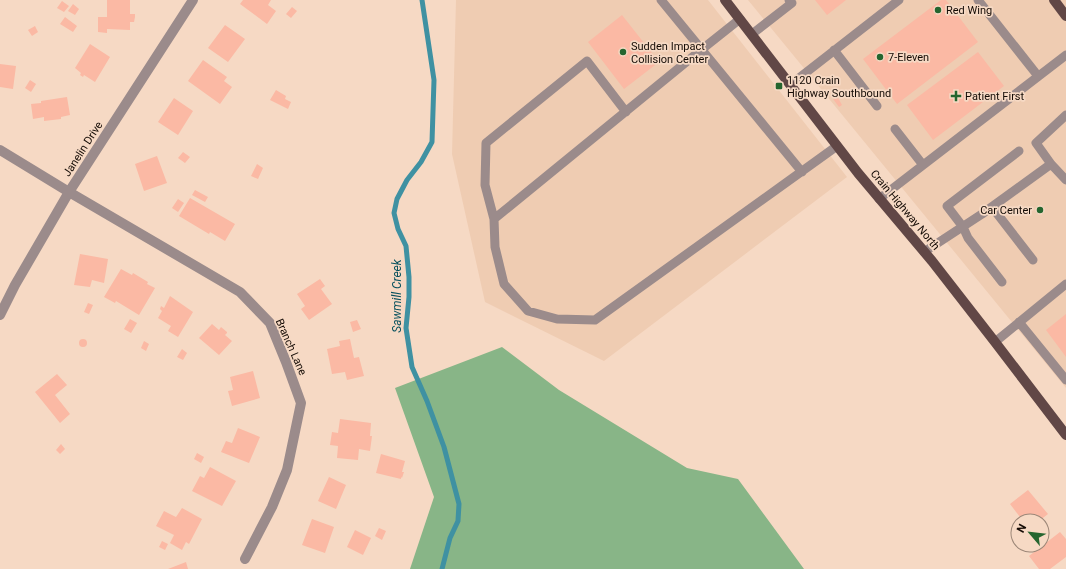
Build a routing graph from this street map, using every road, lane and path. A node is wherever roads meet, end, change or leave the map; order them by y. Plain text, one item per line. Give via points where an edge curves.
1 (193, 0) edge
2 (661, 0) edge
3 (724, 0) edge
4 (789, 0) edge
5 (899, 0) edge
6 (978, 0) edge
7 (1054, 0) edge
8 (1066, 16) edge
9 (740, 19) junction
10 (752, 34) junction
11 (701, 50) junction
12 (834, 50) junction
13 (1066, 55) edge
14 (1038, 76) junction
15 (790, 85) junction
16 (877, 106) dead end
17 (626, 112) junction
18 (1064, 120) edge
19 (895, 129) dead end
20 (837, 146) junction
21 (0, 150) edge
22 (1019, 151) dead end
23 (1051, 164) junction
24 (922, 165) junction
25 (802, 172) junction
26 (1066, 180) edge
27 (69, 192) junction
28 (879, 198) junction
29 (992, 207) junction
30 (494, 219) junction
31 (963, 227) junction
32 (924, 252) junction
33 (1033, 260) dead end
34 (1002, 282) dead end
35 (1066, 284) edge
36 (0, 315) edge
37 (1019, 322) junction
38 (995, 342) junction
39 (1066, 380) edge
40 (1066, 435) edge
41 (245, 559) dead end

1 - 27 street, Janelin Drive
2 - 11 lane
3 - 9 main road, Crain Highway North
4 - 10 lane via 792,3
5 - 12 lane
6 - 14 lane
7 - 8 main road
9 - 10 main road, Crain Highway North
9 - 11 lane
10 - 15 main road, Crain Highway North
11 - 17 lane
11 - 25 lane
12 - 15 lane
12 - 16 lane
13 - 14 lane
14 - 24 lane
15 - 20 main road, Crain Highway North
17 - 30 lane
17 - 30 lane via 587,62 521,114 486,144 485,185
18 - 23 lane via 1036,143
19 - 24 lane
20 - 25 lane
20 - 28 main road, Crain Highway North
21 - 27 street, Branch Lane
22 - 31 lane via 947,206
23 - 26 lane
23 - 29 lane
24 - 28 lane
25 - 30 lane via 595,320 557,319 528,311 504,284 495,248
27 - 36 street, Janelin Drive
27 - 41 street, Branch Lane via 240,292 270,323 300,403 287,470 272,507
28 - 32 main road, Crain Highway North
29 - 31 lane
29 - 33 lane
31 - 32 lane
31 - 34 lane via 968,238
32 - 38 main road, Crain Highway North
35 - 37 lane
37 - 38 lane
37 - 39 lane
38 - 40 main road, Crain Highway North

